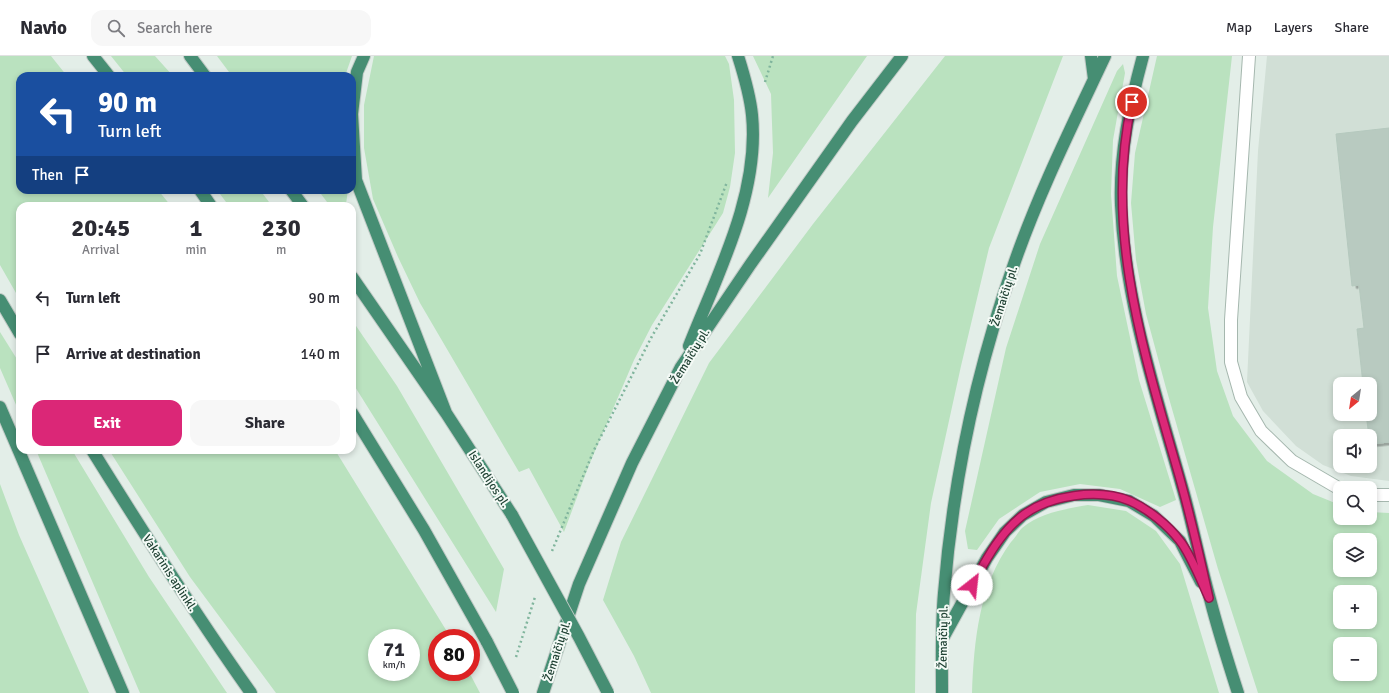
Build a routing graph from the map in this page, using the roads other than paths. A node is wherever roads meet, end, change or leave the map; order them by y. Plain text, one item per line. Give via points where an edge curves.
1 (93, 56) edge
2 (190, 56) edge
3 (364, 56) edge
4 (738, 56) edge
5 (902, 56) edge
6 (1091, 56) edge
7 (1105, 56) edge
8 (1143, 56) edge
9 (1249, 56) edge
10 (106, 72) edge
11 (202, 72) edge
12 (1094, 79) junction
13 (356, 80) edge
14 (356, 180) edge
15 (356, 283) edge
16 (0, 300) edge
17 (16, 327) edge
18 (681, 367) junction
19 (0, 407) edge
20 (446, 412) junction
21 (356, 420) edge
22 (16, 444) edge
23 (20, 454) edge
24 (94, 454) edge
25 (1333, 485) edge
26 (1377, 495) edge
27 (1389, 495) edge
28 (1209, 598) junction
29 (943, 639) junction
30 (123, 693) edge
31 (251, 693) edge
32 (513, 693) edge
33 (544, 693) edge
34 (608, 693) edge
35 (942, 693) edge
36 (1238, 693) edge

1 - 10 highway
2 - 11 highway
3 - 13 highway
4 - 18 highway via 748,87 752,116 752,160 738,223
5 - 18 highway, Žemaičių pl. via 750,265
6 - 12 highway
7 - 12 highway, Žemaičių pl.
8 - 28 highway via 1128,117 1122,161 1121,204 1126,256 1140,334 1192,522
9 - 25 street via 1231,320 1231,362 1241,397 1260,431 1292,461
12 - 29 highway, Žemaičių pl. via 1048,177 1012,267 988,347 970,414 958,483 947,557
14 - 20 highway
15 - 20 highway, Islandijos pl.
16 - 17 highway
18 - 33 highway, Žemaičių pl. via 632,463 579,584
19 - 22 highway
20 - 34 highway, Islandijos pl., bridge via 512,515
21 - 32 highway, bridge via 424,530
23 - 30 highway
24 - 31 highway, Vakarinis aplinkl. via 152,547
26 - 27 street
28 - 29 highway via 1180,541 1154,516 1129,501 1099,495 1074,495 1046,502 1023,516 1005,532 987,558
28 - 36 highway
29 - 35 highway, Žemaičių pl.

